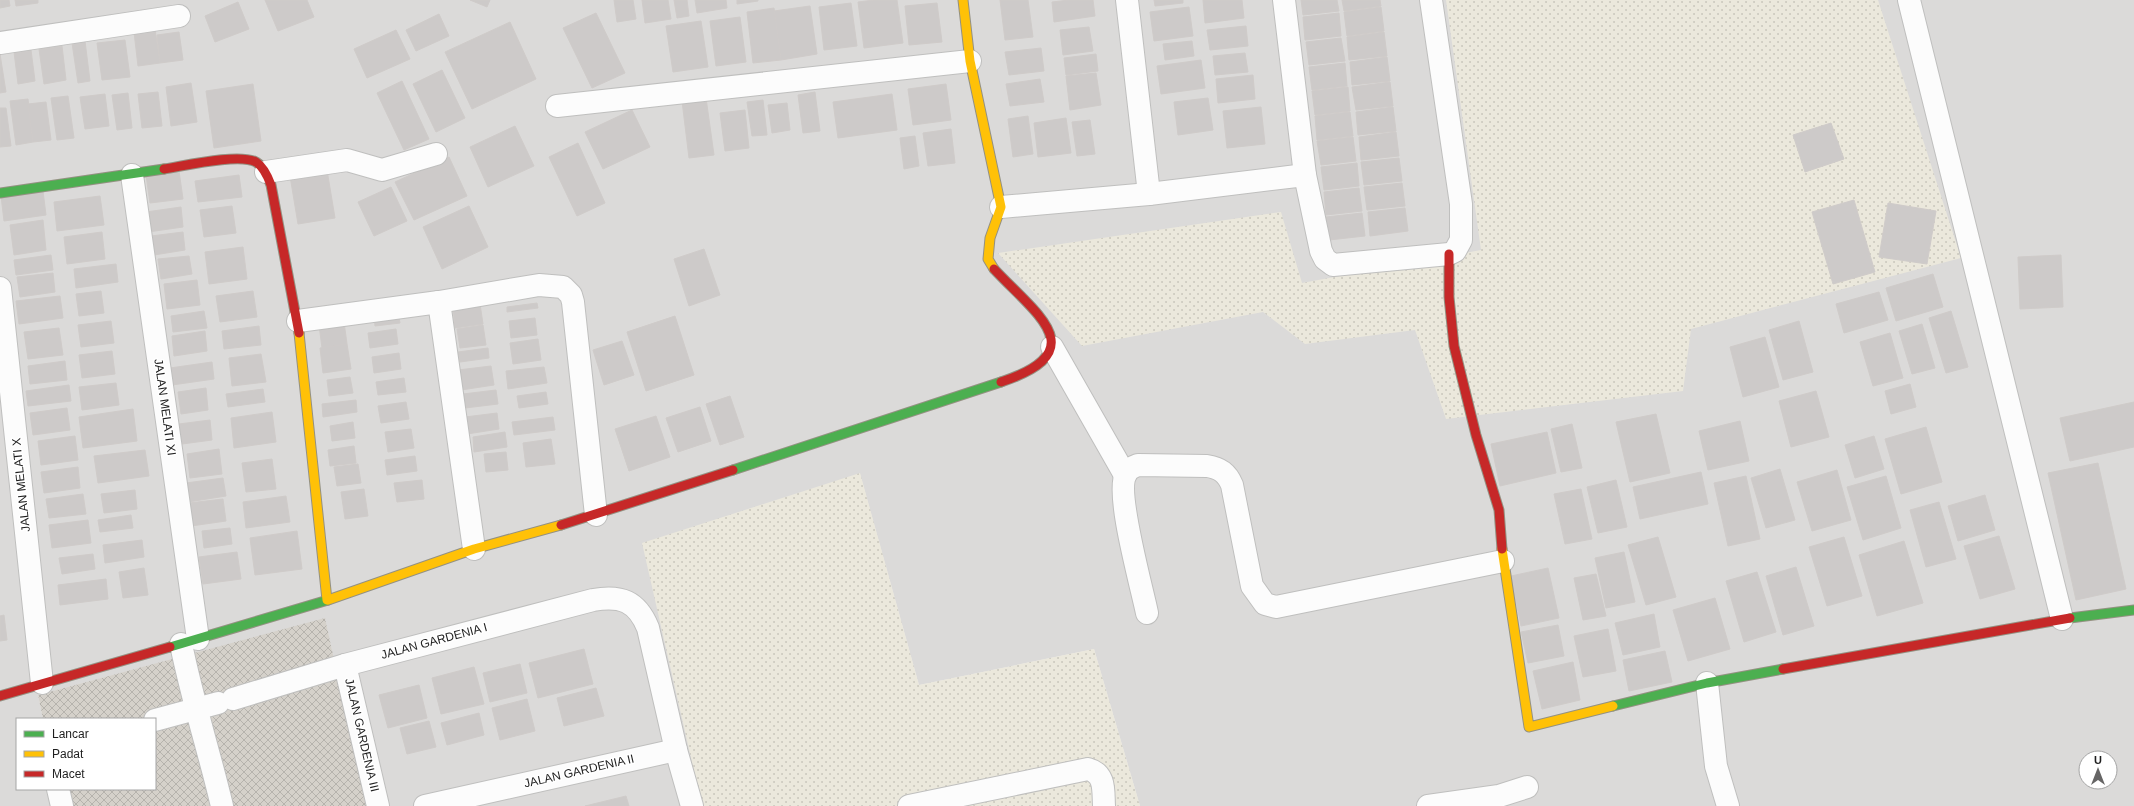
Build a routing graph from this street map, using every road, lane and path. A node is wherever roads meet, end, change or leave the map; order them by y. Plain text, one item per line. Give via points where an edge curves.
1 (963, 0) edge
2 (1127, 0) edge
3 (1284, 0) edge
4 (1431, 0) edge
5 (1909, 0) edge
6 (180, 16) dead end
7 (0, 43) edge
8 (970, 61) junction
9 (557, 106) dead end
10 (436, 154) dead end
11 (266, 172) junction
12 (132, 175) junction
13 (1305, 175) junction
14 (0, 193) edge
15 (1149, 194) junction
16 (1001, 207) junction
17 (1449, 254) junction
18 (0, 288) edge
19 (439, 302) junction
20 (298, 321) junction
21 (1052, 347) junction
22 (1125, 475) junction
23 (596, 515) junction
24 (474, 549) junction
25 (1503, 560) junction
26 (327, 600) junction
27 (2134, 610) edge
28 (1147, 613) dead end
29 (2062, 619) junction
30 (189, 642) junction
31 (345, 665) junction
32 (42, 682) junction
33 (1707, 682) junction
34 (0, 696) edge
35 (196, 710) junction
36 (156, 720) edge
37 (676, 750) junction
38 (1527, 787) dead end
39 (58, 790) edge
40 (965, 801) edge
41 (62, 806) edge
42 (222, 806) edge
43 (378, 806) edge
44 (425, 806) edge
45 (692, 806) edge
46 (909, 806) edge
47 (1104, 806) edge
48 (1428, 806) edge
49 (1728, 806) edge

1 - 8 street
2 - 15 street
3 - 13 street
4 - 17 street via 1462,204 1462,240 1455,251
5 - 29 street
6 - 7 street
8 - 9 street
8 - 16 street
10 - 11 street via 382,170 348,160
11 - 12 street via 250,159 238,158
11 - 20 street via 271,185
12 - 14 street
12 - 30 street, JALAN MELATI XI
13 - 15 street
13 - 17 street via 1321,251 1333,266
15 - 16 street
16 - 21 street via 990,238 988,259 1047,325
17 - 25 street via 1449,297 1454,346 1498,510
18 - 32 street, JALAN MELATI X
19 - 20 street
19 - 23 street via 548,284 563,287 571,295
19 - 24 street
20 - 26 street
21 - 22 street
21 - 23 street via 1047,358 1024,374
22 - 25 street via 1132,467 1138,465 1196,465 1217,467 1229,476 1252,586 1265,604 1276,607
22 - 28 street via 1123,500
23 - 24 street
24 - 26 street
25 - 33 street via 1529,727
26 - 30 street
27 - 29 street
29 - 33 street
30 - 32 street
30 - 35 street, JALAN MELATI XI
31 - 35 street, JALAN GARDENIA I
31 - 37 street, JALAN GARDENIA I via 593,600 614,598 630,603 641,613 648,628
31 - 43 street, JALAN GARDENIA III
32 - 34 street
33 - 49 street via 1716,766
35 - 36 street, JALAN GARDENIA I
35 - 42 street, JALAN MELATI XI
37 - 44 street, JALAN GARDENIA II
37 - 45 street
38 - 48 street via 1498,796
39 - 41 street
40 - 46 street
40 - 47 street via 1088,769 1101,777

